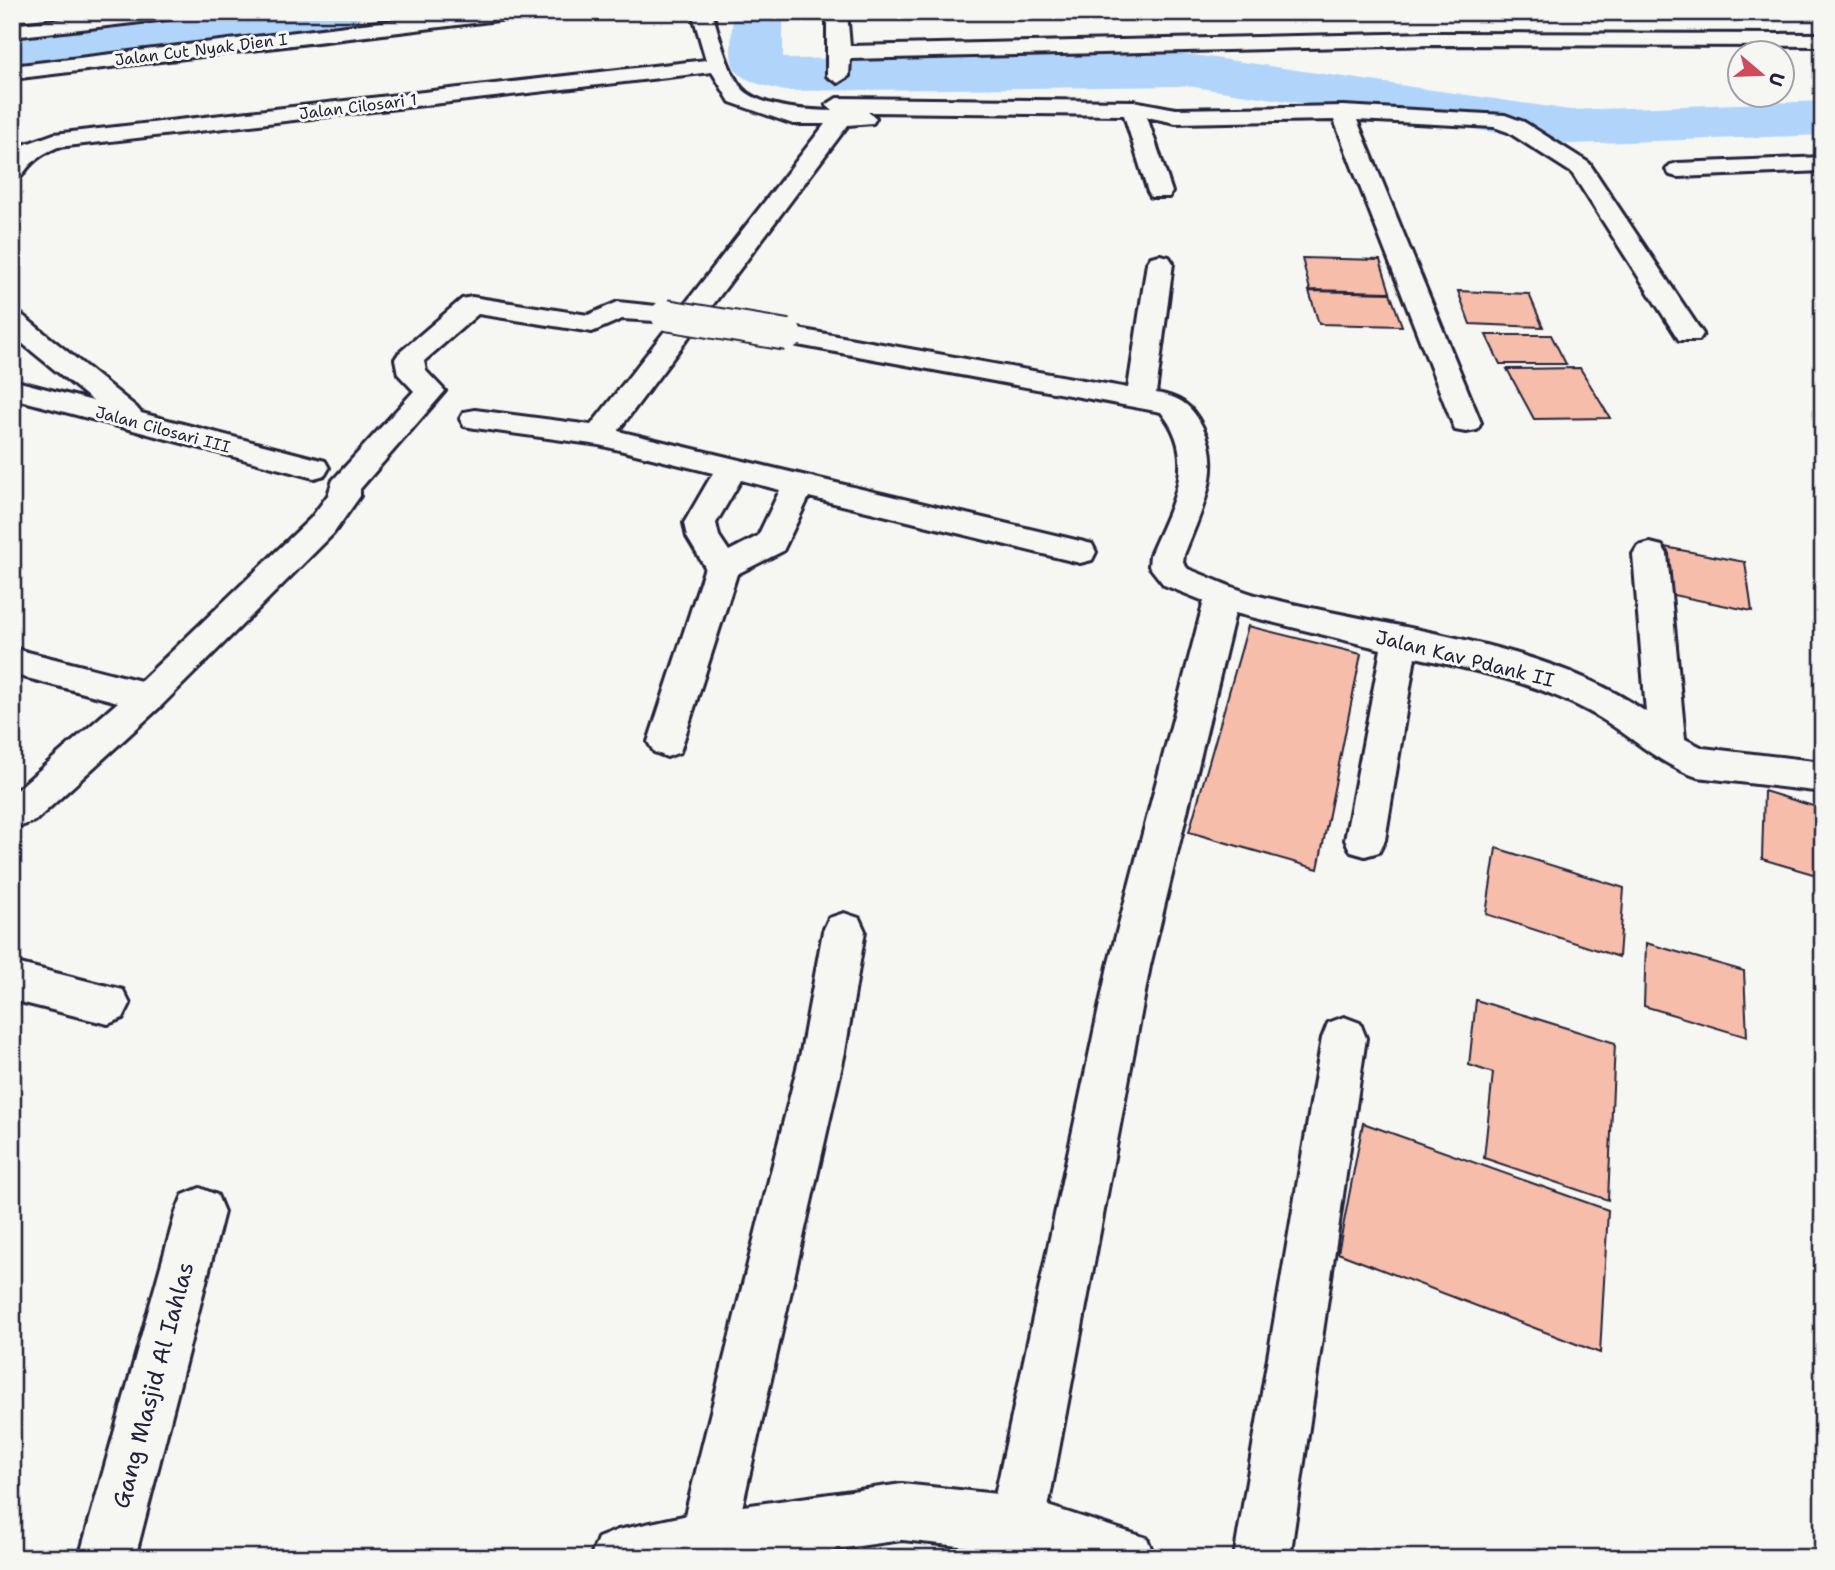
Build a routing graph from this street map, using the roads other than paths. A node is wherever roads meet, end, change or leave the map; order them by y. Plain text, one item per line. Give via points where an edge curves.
1 (176, 12) edge
2 (515, 12) edge
3 (702, 12) edge
4 (836, 12) edge
5 (1419, 21) dead end
6 (12, 31) edge
7 (1432, 39) junction
8 (1606, 40) junction
9 (1823, 40) edge
10 (840, 54) junction
11 (1644, 60) dead end
12 (718, 65) junction
13 (12, 73) edge
14 (838, 108) junction
15 (1343, 113) junction
16 (1136, 119) junction
17 (21, 154) edge
18 (1823, 164) edge
19 (1678, 170) dead end
20 (12, 173) edge
21 (1160, 192) dead end
22 (1160, 263) dead end
23 (12, 321) edge
24 (1689, 334) dead end
25 (12, 389) edge
26 (1141, 398) junction
27 (475, 419) dead end
28 (139, 423) junction
29 (1466, 423) dead end
30 (598, 436) junction
31 (314, 468) dead end
32 (732, 468) junction
33 (799, 484) junction
34 (1080, 551) dead end
35 (1650, 554) dead end
36 (722, 567) junction
37 (1222, 598) junction
38 (1400, 640) junction
39 (12, 661) edge
40 (148, 696) junction
41 (667, 742) dead end
42 (1667, 747) junction
43 (1823, 777) edge
44 (15, 813) edge
45 (1365, 840) dead end
46 (844, 931) dead end
47 (12, 981) edge
48 (108, 1004) dead end
49 (1344, 1038) dead end
50 (200, 1212) dead end
51 (1017, 1524) junction
52 (738, 1543) edge
53 (107, 1558) edge
54 (618, 1558) edge
55 (1127, 1558) edge
56 (1262, 1558) edge

1 - 6 street
2 - 13 street, Jalan Cut Nyak Dien I
3 - 12 street
4 - 10 street
5 - 7 street
7 - 8 street
7 - 10 street
8 - 9 street via 1674,51
8 - 11 street via 1623,53
10 - 14 street
12 - 14 street via 738,97 747,103 813,119
12 - 17 street, Jalan Cilosari 1 via 54,141
14 - 16 street
14 - 30 street
15 - 16 street
15 - 24 street via 1497,120 1581,168
15 - 29 street
16 - 21 street
17 - 20 street, Jalan Cilosari 1
18 - 19 street
22 - 26 street
23 - 28 street
25 - 28 street, Jalan Cilosari III
26 - 37 street, Jalan Kav Pdank II via 1171,405 1193,436 1196,487 1166,566 1177,577
26 - 40 street, bridge via 666,315 618,310 593,324 472,305 409,359 412,374 430,391 344,487 344,496 323,526
27 - 30 street
28 - 31 street, Jalan Cilosari III
30 - 32 street
32 - 33 street
32 - 36 street via 700,523 703,537
33 - 34 street
33 - 36 street via 771,542
35 - 42 street
36 - 41 street
37 - 38 street, Jalan Kav Pdank II
37 - 51 street via 1129,966
38 - 42 street, Jalan Kav Pdank II via 1560,681 1611,707
38 - 45 street
39 - 40 street
40 - 44 street
42 - 43 street, Jalan Kav Pdank II via 1697,762
46 - 52 street
47 - 48 street
49 - 56 street
50 - 53 street, Gang Masjid Al Iahlas
51 - 52 street via 902,1513
51 - 55 street
52 - 54 street

